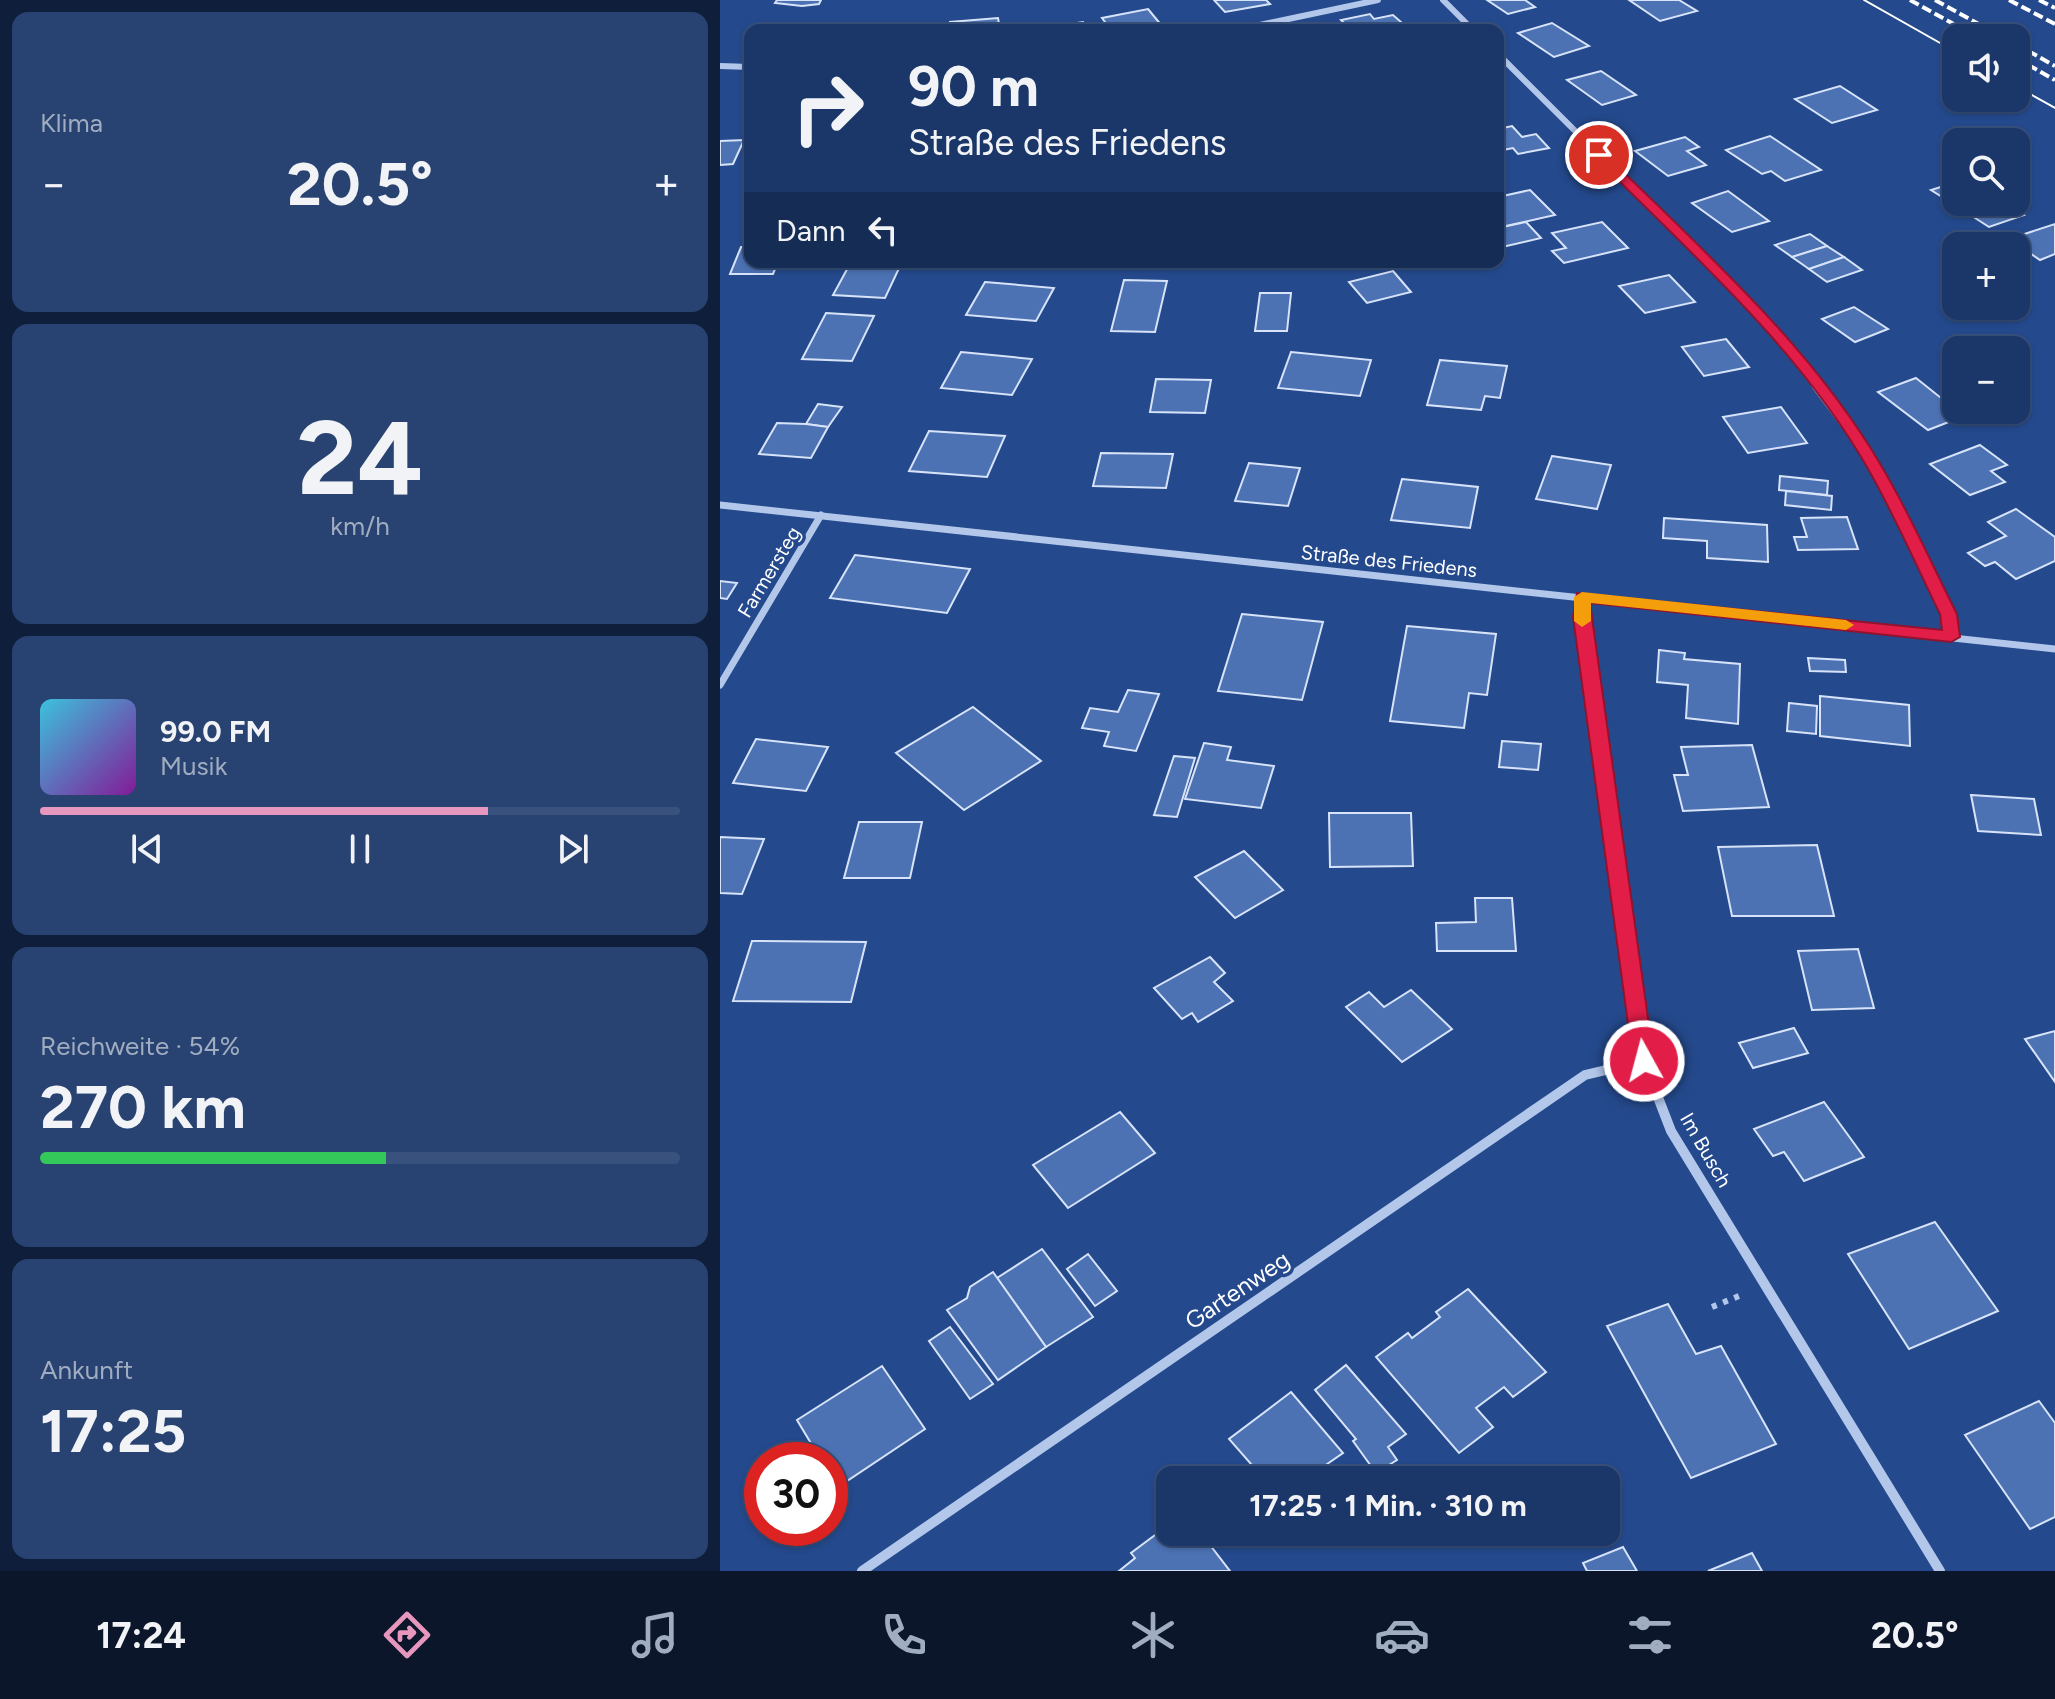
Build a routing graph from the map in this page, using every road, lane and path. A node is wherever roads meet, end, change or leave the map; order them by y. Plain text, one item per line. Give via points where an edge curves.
1 (1378, 0) edge
2 (1443, 0) edge
3 (1264, 24) edge
4 (1467, 24) edge
5 (1504, 60) edge
6 (720, 66) edge
7 (744, 67) edge
8 (720, 505) edge
9 (821, 515) junction
10 (1582, 597) junction
11 (1951, 637) junction
12 (2055, 649) edge
13 (720, 685) edge
14 (1644, 1061) junction
15 (862, 1571) edge
16 (1940, 1571) edge

1 - 3 street
2 - 4 street
5 - 11 street via 1768,323 1806,369 1874,466 1948,614
6 - 7 street
8 - 9 street, Straße des Friedens
9 - 10 street, Straße des Friedens
9 - 13 street, Farmersteg
10 - 11 street, Straße des Friedens
10 - 14 street, Im Busch
11 - 12 street, Straße des Friedens
14 - 15 street, Gartenweg via 1585,1075
14 - 16 street, Im Busch via 1671,1131

